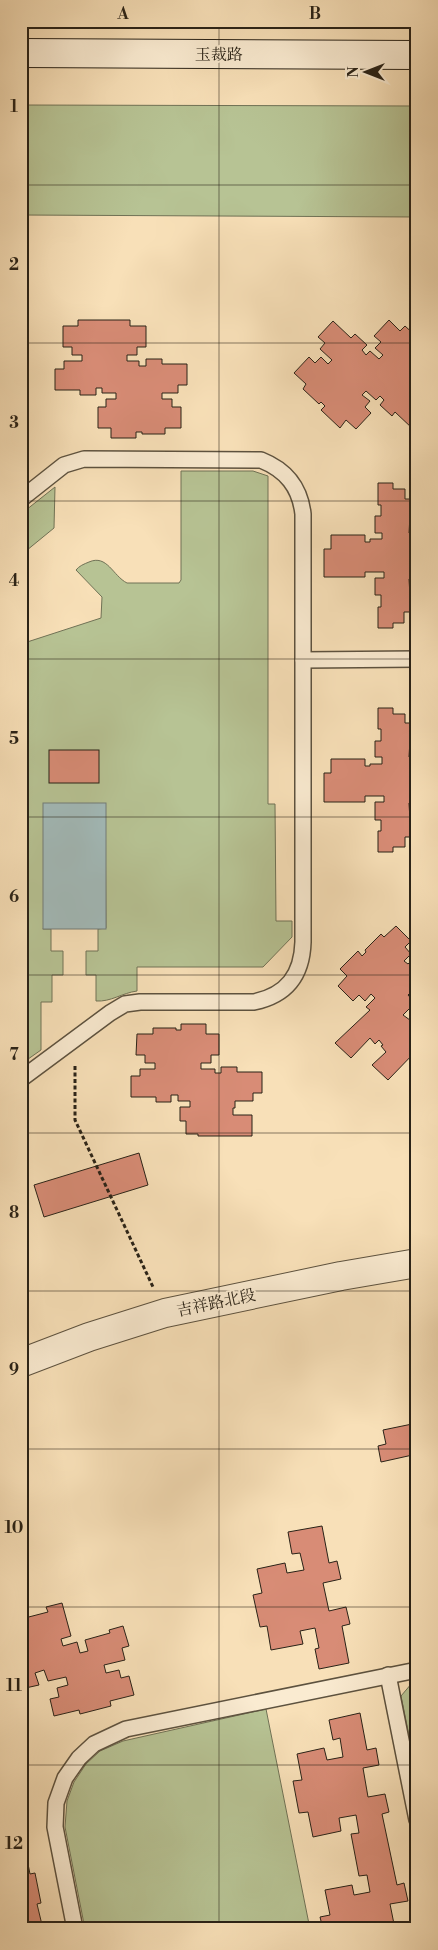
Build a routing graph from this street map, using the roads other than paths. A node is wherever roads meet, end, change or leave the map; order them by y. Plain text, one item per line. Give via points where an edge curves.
1 (21, 53) edge
2 (417, 55) edge
3 (21, 499) edge
4 (417, 659) edge
5 (303, 660) junction
6 (21, 1078) edge
7 (417, 1263) edge
8 (21, 1363) edge
9 (417, 1670) edge
10 (388, 1676) junction
11 (417, 1820) edge
12 (75, 1929) edge

1 - 2 street, 玉裁路
3 - 5 lane via 64,465 84,459 252,459 276,467 290,479 302,505
4 - 5 lane
5 - 6 lane via 303,954 297,973 286,988 270,998 254,1002 125,1004
7 - 8 street, 吉祥路北段 via 165,1313
9 - 10 lane
10 - 11 lane
10 - 12 lane via 126,1729 94,1744 65,1778 56,1803 55,1827

